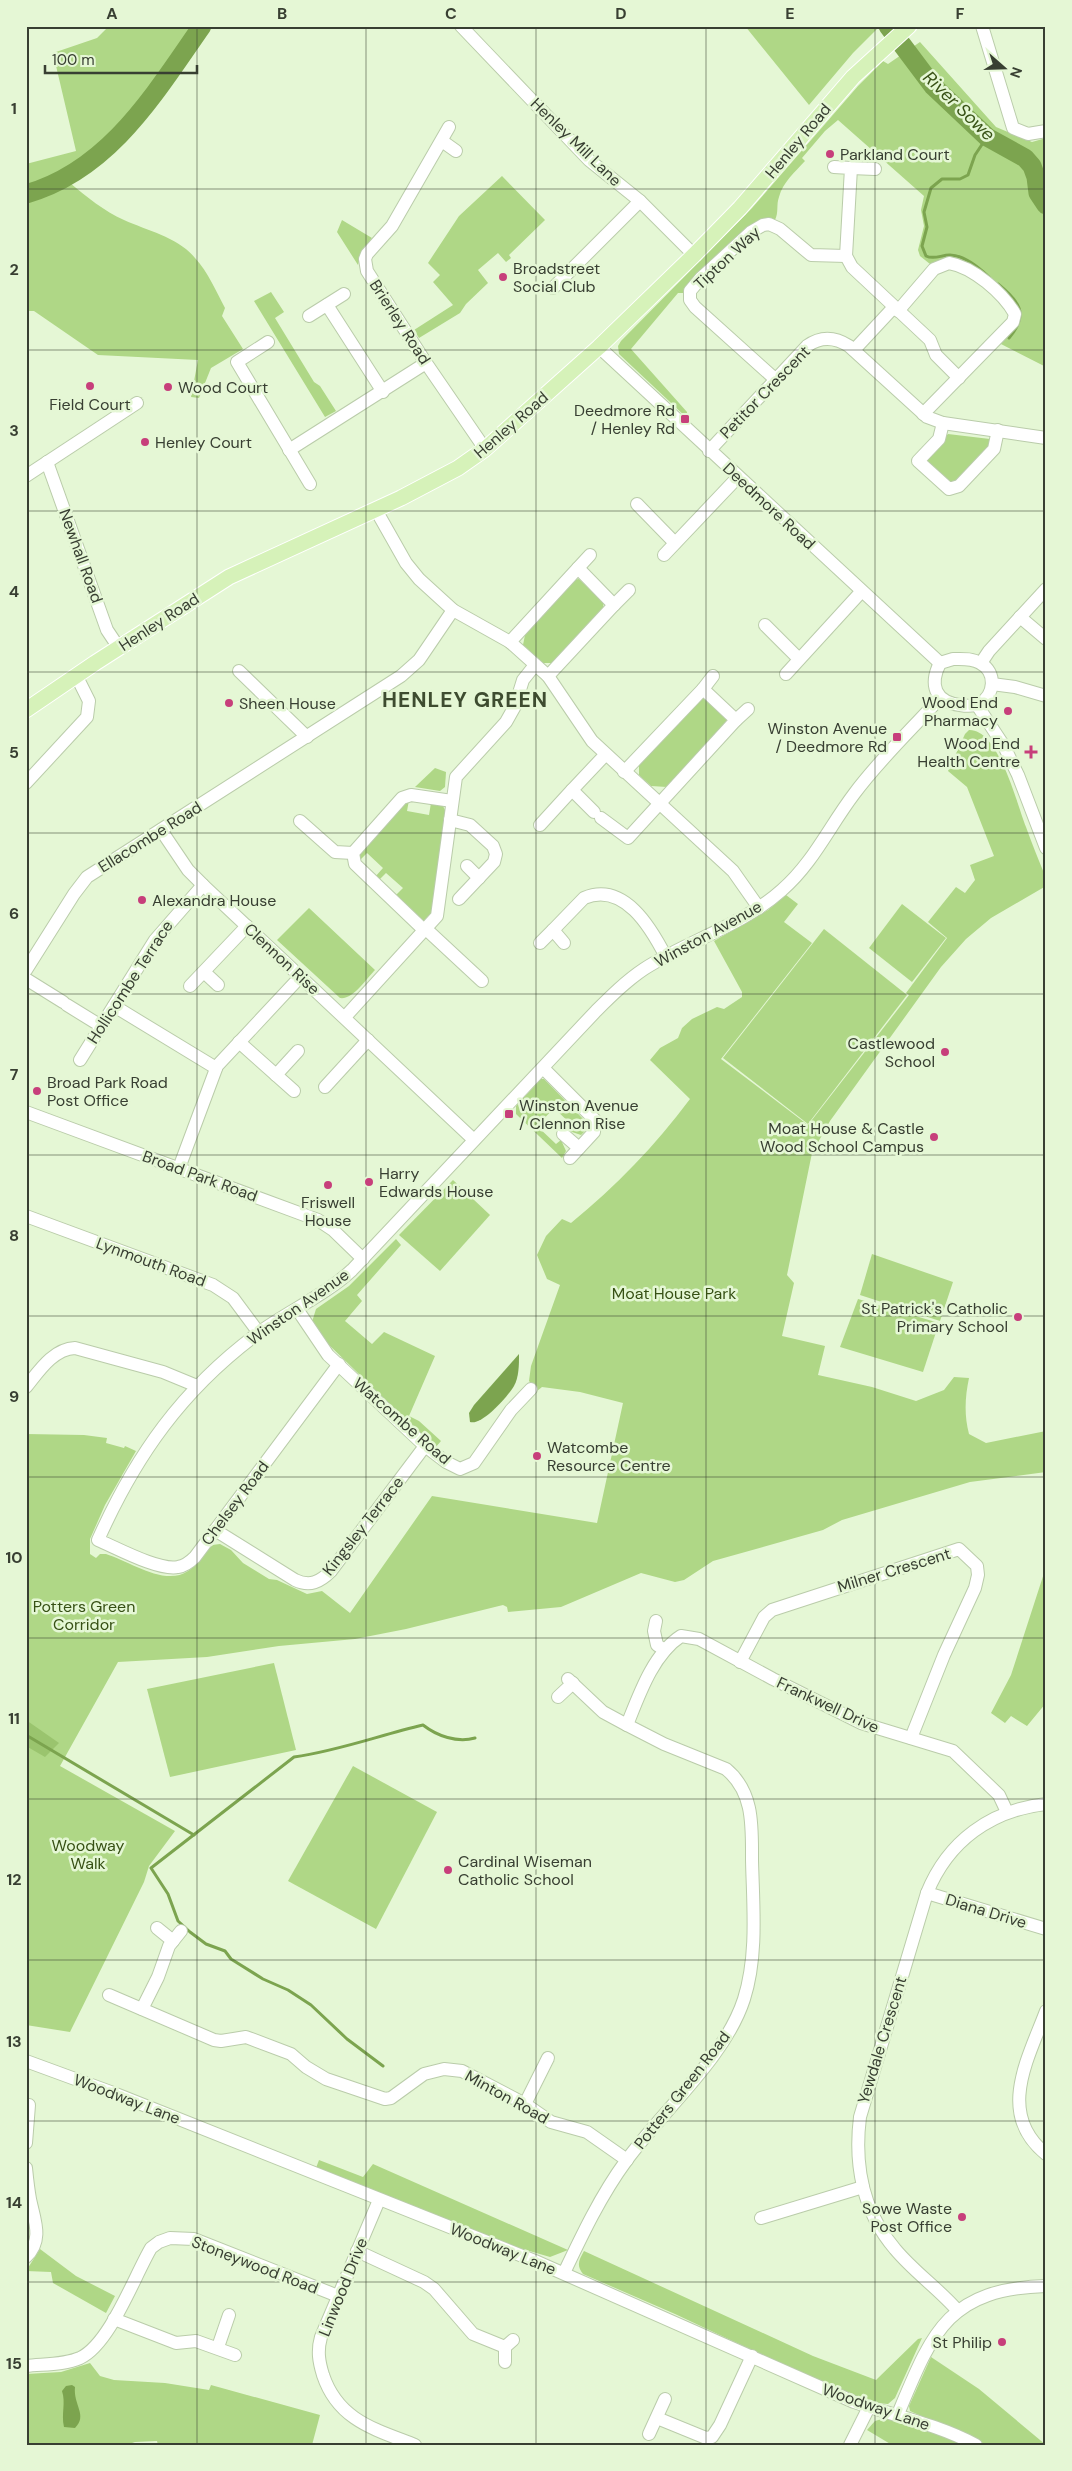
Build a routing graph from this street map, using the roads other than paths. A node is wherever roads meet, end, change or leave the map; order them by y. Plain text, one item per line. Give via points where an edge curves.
1 (461, 26) edge
2 (909, 26) edge
3 (982, 26) edge
4 (450, 127) dead end
5 (1046, 131) edge
6 (442, 141) junction
7 (456, 151) dead end
8 (834, 167) dead end
9 (851, 168) junction
10 (875, 169) dead end
11 (640, 202) junction
12 (694, 255) junction
13 (846, 256) junction
14 (553, 288) dead end
15 (344, 294) dead end
16 (327, 304) junction
17 (896, 309) junction
18 (309, 316) dead end
19 (268, 342) dead end
20 (599, 347) junction
21 (854, 350) junction
22 (426, 363) junction
23 (959, 378) junction
24 (775, 379) junction
25 (383, 392) junction
26 (137, 403) dead end
27 (923, 414) junction
28 (943, 423) junction
29 (998, 430) junction
30 (1046, 438) edge
31 (485, 449) junction
32 (289, 450) junction
33 (709, 451) junction
34 (47, 462) junction
35 (26, 476) edge
36 (738, 477) junction
37 (310, 484) dead end
38 (637, 504) dead end
39 (376, 510) junction
40 (675, 543) junction
41 (590, 555) dead end
42 (664, 555) dead end
43 (578, 568) junction
44 (1046, 589) edge
45 (628, 590) dead end
46 (861, 592) junction
47 (614, 606) junction
48 (453, 610) junction
49 (1020, 617) junction
50 (765, 625) dead end
51 (1046, 639) edge
52 (510, 642) junction
53 (119, 648) junction
54 (799, 659) junction
55 (940, 663) junction
56 (981, 663) junction
57 (535, 665) junction
58 (239, 671) dead end
59 (786, 674) dead end
60 (76, 675) junction
61 (548, 676) junction
62 (713, 676) dead end
63 (992, 684) junction
64 (703, 689) junction
65 (1046, 696) edge
66 (940, 698) junction
67 (977, 705) junction
68 (748, 709) dead end
69 (26, 710) edge
70 (736, 720) junction
71 (307, 736) junction
72 (605, 755) junction
73 (624, 772) junction
74 (26, 783) edge
75 (572, 790) junction
76 (452, 801) junction
77 (660, 801) junction
78 (450, 820) junction
79 (300, 822) dead end
80 (540, 825) dead end
81 (161, 830) junction
82 (1046, 848) edge
83 (353, 853) junction
84 (467, 866) dead end
85 (479, 878) junction
86 (203, 885) junction
87 (459, 899) dead end
88 (759, 908) junction
89 (246, 926) junction
90 (426, 930) junction
91 (553, 930) junction
92 (564, 942) dead end
93 (540, 943) dead end
94 (666, 956) junction
95 (26, 970) edge
96 (204, 972) junction
97 (301, 976) junction
98 (26, 979) edge
99 (482, 981) dead end
100 (218, 985) dead end
101 (190, 986) dead end
102 (114, 1006) junction
103 (345, 1017) junction
104 (101, 1026) junction
105 (368, 1040) junction
106 (240, 1042) junction
107 (298, 1052) dead end
108 (80, 1060) dead end
109 (216, 1068) junction
110 (543, 1068) junction
111 (276, 1075) junction
112 (325, 1087) dead end
113 (294, 1091) dead end
114 (26, 1112) edge
115 (563, 1134) dead end
116 (474, 1140) junction
117 (579, 1148) junction
118 (570, 1158) dead end
119 (179, 1168) junction
120 (26, 1216) edge
121 (363, 1258) junction
122 (297, 1309) junction
123 (259, 1333) junction
124 (339, 1364) junction
125 (197, 1386) junction
126 (26, 1387) edge
127 (531, 1389) dead end
128 (425, 1446) junction
129 (215, 1530) junction
130 (98, 1540) joint
131 (656, 1621) dead end
132 (665, 1650) junction
133 (740, 1662) junction
134 (558, 1697) dead end
135 (627, 1725) junction
136 (911, 1738) junction
137 (1046, 1804) edge
138 (1007, 1812) junction
139 (927, 1893) junction
140 (157, 1928) dead end
141 (1046, 1929) edge
142 (109, 1995) dead end
143 (142, 2009) junction
144 (1046, 2011) edge
145 (548, 2058) dead end
146 (26, 2061) edge
147 (525, 2104) junction
148 (30, 2105) dead end
149 (26, 2143) edge
150 (1046, 2154) edge
151 (627, 2160) junction
152 (26, 2168) edge
153 (863, 2187) junction
154 (379, 2200) junction
155 (761, 2218) dead end
156 (357, 2251) junction
157 (26, 2257) edge
158 (564, 2273) junction
159 (1046, 2286) edge
160 (338, 2296) junction
161 (958, 2311) junction
162 (229, 2315) dead end
163 (114, 2318) junction
164 (218, 2347) junction
165 (235, 2355) dead end
166 (752, 2356) junction
167 (505, 2362) dead end
168 (26, 2366) edge
169 (665, 2399) dead end
170 (869, 2407) junction
171 (898, 2414) junction
172 (657, 2418) junction
173 (649, 2434) dead end
174 (415, 2445) edge
175 (850, 2445) edge
176 (976, 2445) edge

1 - 11 street, Henley Mill Lane via 589,160
2 - 12 main road, Henley Road via 852,77 746,201
3 - 5 street via 1014,128 1028,134
4 - 6 street, Brierley Road
6 - 7 street
6 - 22 street, Brierley Road via 388,232 370,249 366,259 367,270
8 - 9 street
9 - 10 street
9 - 13 street
11 - 12 street, Henley Mill Lane
11 - 14 street
12 - 20 main road, Henley Road
13 - 17 street via 863,279
13 - 24 street, Tipton Way via 814,256 780,229 763,225 751,232 690,291 690,300 695,307
15 - 16 street
16 - 18 street
16 - 25 street
17 - 21 street
17 - 23 street via 930,340 936,355
17 - 23 street via 934,269 949,263 973,272 1008,303 1015,314 1013,322
19 - 32 street via 237,362
20 - 31 main road, Henley Road
20 - 33 street, Deedmore Road
21 - 24 street, Petitor Crescent via 828,338 812,342
21 - 27 street, Petitor Crescent
22 - 25 street
22 - 31 street, Brierley Road
23 - 27 street
24 - 33 street, Petitor Crescent
25 - 32 street
26 - 34 street
27 - 28 street, Petitor Crescent
28 - 29 street, Petitor Crescent
28 - 29 street via 939,439 918,461 949,489 959,486 994,449
29 - 30 street, Petitor Crescent
31 - 39 main road, Henley Road via 458,468
32 - 37 street
33 - 36 street, Deedmore Road
34 - 35 street
34 - 53 street, Newhall Road via 107,630
36 - 40 street
36 - 46 street, Deedmore Road
38 - 40 street
39 - 48 street via 406,563 431,592
39 - 53 main road, Henley Road via 229,577
40 - 42 street
41 - 43 street
43 - 47 street
43 - 52 street
44 - 49 street
45 - 47 street
46 - 54 street
46 - 55 street, Deedmore Road
47 - 61 street
48 - 52 street
48 - 71 street, Ellacombe Road via 411,668
49 - 51 street
49 - 56 street
50 - 54 street
52 - 57 street
53 - 60 main road, Henley Road
54 - 59 street
55 - 56 street via 954,659
55 - 66 street via 935,680
56 - 63 street via 988,668
57 - 61 street
57 - 76 street via 523,680 506,722 456,777
58 - 71 street
60 - 69 main road, Henley Road
60 - 74 street via 89,701 87,717
61 - 72 street via 584,732
62 - 64 street
63 - 65 street
63 - 67 street via 987,698
64 - 70 street
64 - 73 street
66 - 67 street via 948,704
66 - 88 street, Winston Avenue via 855,792 805,867 782,891
67 - 82 street via 1004,746 1018,775
68 - 70 street
70 - 77 street
71 - 81 street, Ellacombe Road
72 - 73 street
72 - 75 street
73 - 77 street
75 - 77 street via 628,838
75 - 80 street
76 - 78 street
76 - 83 street via 411,795 402,798
77 - 88 street via 734,871
78 - 85 street via 470,824 495,850 494,862
78 - 90 street via 439,908
79 - 83 street via 335,852
81 - 86 street, Clennon Rise via 188,870
81 - 95 street, Ellacombe Road via 79,885
83 - 90 street via 355,864
84 - 85 street
85 - 87 street
86 - 89 street, Clennon Rise
86 - 102 street, Hollicombe Terrace via 162,929
88 - 94 street, Winston Avenue
89 - 96 street
89 - 97 street, Clennon Rise
90 - 99 street
90 - 103 street
91 - 92 street
91 - 93 street
91 - 94 street via 584,898 606,896 624,902 640,915
94 - 110 street, Winston Avenue via 628,981
96 - 100 street
96 - 101 street
97 - 103 street, Clennon Rise
97 - 106 street
98 - 104 street
102 - 104 street, Hollicombe Terrace
102 - 109 street
103 - 105 street, Clennon Rise
104 - 108 street, Hollicombe Terrace
105 - 112 street
105 - 116 street, Clennon Rise
106 - 109 street
106 - 111 street
107 - 111 street
109 - 119 street
110 - 116 street, Winston Avenue
110 - 117 street via 595,1120 594,1132
111 - 113 street
114 - 119 street, Broad Park Road
115 - 117 street
116 - 121 street, Winston Avenue
117 - 118 street
119 - 121 street, Broad Park Road via 318,1220
120 - 123 street, Lynmouth Road via 213,1285 233,1298
121 - 122 street, Winston Avenue via 336,1283
122 - 123 street, Winston Avenue
122 - 124 street, Watcombe Road via 320,1346
123 - 125 street, Winston Avenue
124 - 128 street, Watcombe Road
124 - 129 street, Chelsey Road
125 - 126 street via 164,1372 66,1348 50,1359
125 - 130 street, Winston Avenue via 145,1450
127 - 128 street, Watcombe Road via 467,1468 453,1466
128 - 129 street, Kingsley Terrace via 332,1570 316,1583 295,1580
129 - 130 street, Chelsey Road via 195,1557 181,1567 173,1568
131 - 132 street via 657,1645
132 - 133 street, Frankwell Drive via 681,1636 688,1635
132 - 135 street via 640,1693
133 - 136 street, Frankwell Drive via 861,1723
133 - 136 street, Milner Crescent via 764,1617 772,1610 959,1549 977,1566 975,1588 944,1654
134 - 135 street, Potters Green Road via 570,1681 603,1712
135 - 151 street, Potters Green Road via 726,1769 740,1786 751,1811 754,1917 748,1984 726,2038
136 - 138 street, Frankwell Drive via 953,1751 999,1796
137 - 138 street, Yewdale Crescent
138 - 139 street, Yewdale Crescent via 975,1829 960,1842 938,1870
139 - 141 street, Diana Drive
139 - 153 street, Yewdale Crescent via 862,2102 857,2152
140 - 143 street via 177,1936 166,1952
142 - 143 street, Minton Road
143 - 147 street, Minton Road via 214,2040 246,2037 291,2054 326,2079 385,2099 392,2098 424,2074 444,2070 470,2074
144 - 150 street via 1023,2073 1018,2098 1027,2133
145 - 147 street
146 - 154 street, Woodway Lane
147 - 151 street, Minton Road via 557,2125 587,2132
148 - 149 street
151 - 158 street, Potters Green Road via 606,2191
152 - 157 street via 37,2230 34,2248
153 - 155 street
153 - 161 street, Yewdale Crescent via 873,2215 890,2243
154 - 156 street, Linwood Drive
154 - 158 street, Woodway Lane
156 - 160 street, Linwood Drive
156 - 167 street via 434,2289 473,2334 509,2344
158 - 166 street, Woodway Lane
159 - 161 street via 996,2291
160 - 163 street, Stoneywood Road via 205,2242 182,2237 159,2242 151,2248
160 - 174 street, Linwood Drive via 319,2346 320,2367 328,2391 346,2413
161 - 171 street via 930,2342
162 - 164 street
163 - 164 street via 176,2343 196,2341
163 - 168 street, Stoneywood Road via 100,2341 81,2357
164 - 165 street
166 - 170 street, Woodway Lane
166 - 172 street via 712,2437 706,2438
169 - 172 street
170 - 171 street, Woodway Lane
170 - 175 street
171 - 176 street, Woodway Lane
172 - 173 street

